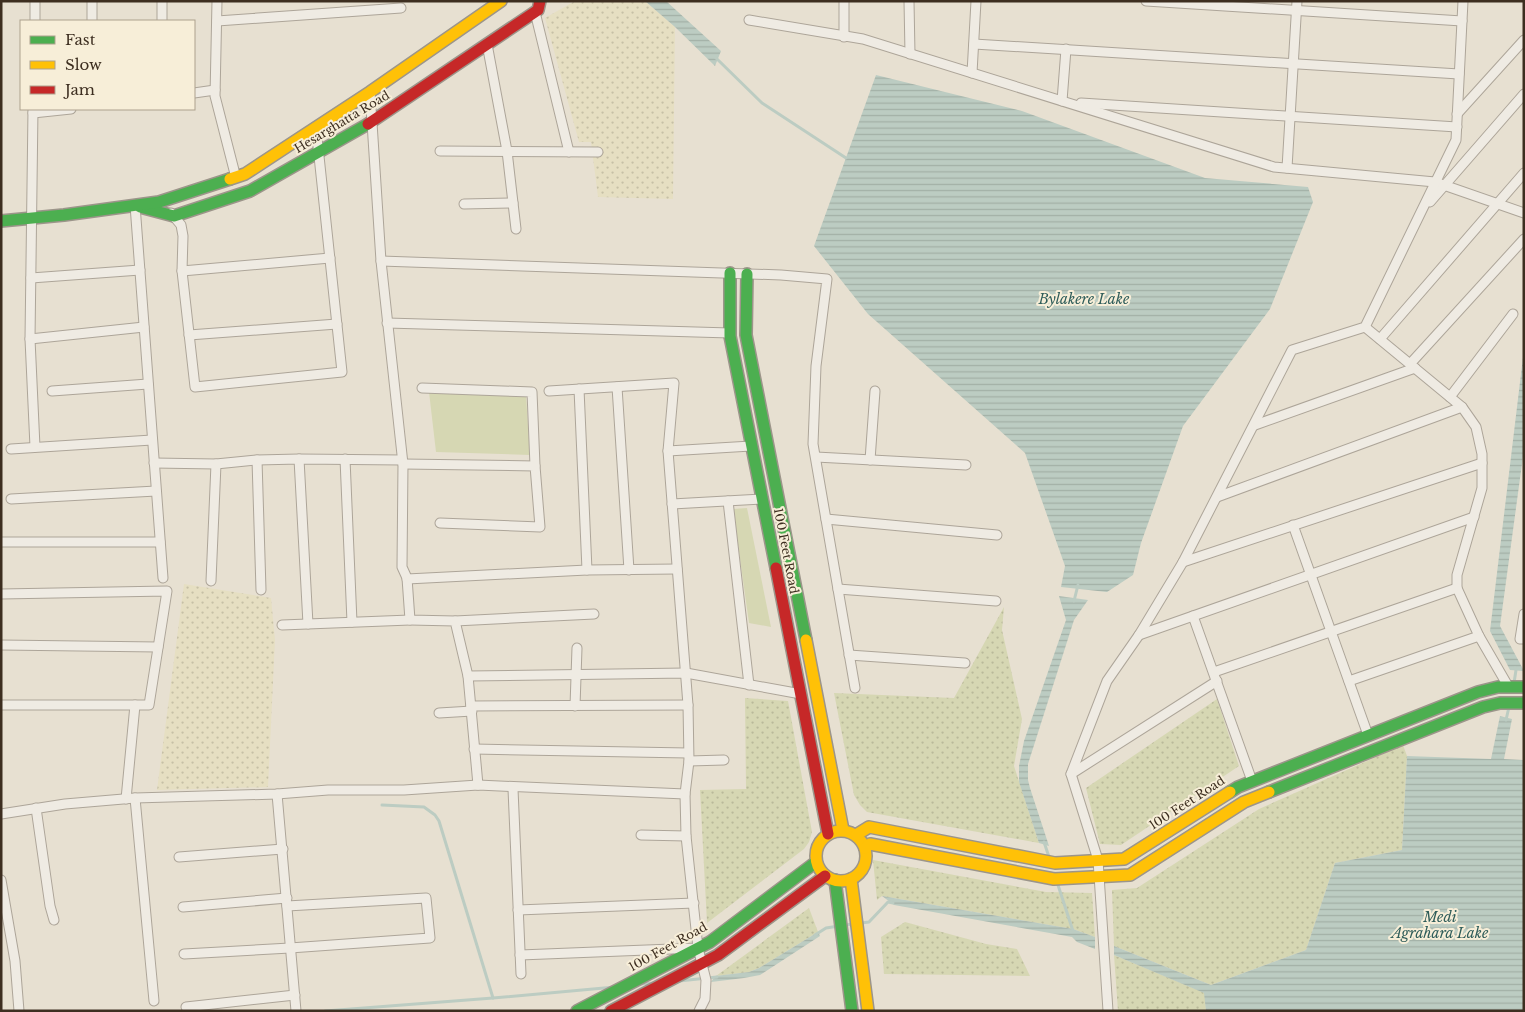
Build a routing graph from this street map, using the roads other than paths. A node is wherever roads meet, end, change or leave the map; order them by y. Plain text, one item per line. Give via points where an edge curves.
1 (35, 1) edge
2 (92, 1) edge
3 (162, 1) edge
4 (217, 1) edge
5 (501, 1) edge
6 (540, 1) edge
7 (844, 1) edge
8 (909, 1) edge
9 (976, 1) edge
10 (1146, 1) edge
11 (1463, 1) edge
12 (1296, 6) edge
13 (401, 8) dead end
14 (534, 12) junction
15 (35, 20) edge
16 (92, 20) edge
17 (162, 20) edge
18 (749, 20) dead end
19 (216, 21) junction
20 (1462, 21) junction
21 (844, 37) junction
22 (1524, 40) edge
23 (488, 44) junction
24 (974, 44) junction
25 (1066, 49) junction
26 (910, 54) junction
27 (1293, 63) junction
28 (972, 73) junction
29 (1459, 74) junction
30 (215, 90) junction
31 (370, 92) junction
32 (195, 93) edge
33 (1524, 94) edge
34 (1064, 101) junction
35 (52, 110) edge
36 (33, 111) edge
37 (1457, 114) junction
38 (1290, 116) junction
39 (372, 122) junction
40 (1457, 127) junction
41 (316, 128) junction
42 (440, 151) dead end
43 (507, 151) junction
44 (569, 152) junction
45 (598, 152) dead end
46 (318, 153) junction
47 (1287, 168) junction
48 (1524, 173) edge
49 (236, 174) dead end
50 (1436, 182) junction
51 (159, 202) junction
52 (513, 203) junction
53 (464, 204) dead end
54 (135, 205) junction
55 (1421, 211) junction
56 (1524, 213) edge
57 (174, 216) junction
58 (33, 218) junction
59 (1, 221) edge
60 (516, 229) dead end
61 (1524, 239) edge
62 (330, 258) junction
63 (381, 261) junction
64 (140, 270) junction
65 (182, 271) junction
66 (730, 273) junction
67 (747, 274) junction
68 (31, 278) junction
69 (1513, 314) dead end
70 (387, 323) junction
71 (337, 324) junction
72 (144, 327) junction
73 (1365, 327) junction
74 (730, 333) junction
75 (189, 335) junction
76 (30, 339) junction
77 (1380, 339) junction
78 (1413, 366) junction
79 (148, 384) junction
80 (617, 386) junction
81 (422, 388) dead end
82 (579, 389) junction
83 (549, 390) dead end
84 (52, 391) dead end
85 (875, 391) dead end
86 (1450, 397) junction
87 (1462, 407) junction
88 (1255, 424) junction
89 (152, 440) junction
90 (752, 446) junction
91 (35, 447) junction
92 (11, 449) dead end
93 (668, 451) junction
94 (816, 457) junction
95 (299, 459) junction
96 (257, 460) junction
97 (345, 460) junction
98 (870, 460) junction
99 (402, 462) junction
100 (154, 463) junction
101 (1482, 463) junction
102 (216, 464) junction
103 (966, 465) dead end
104 (535, 466) junction
105 (156, 490) junction
106 (1217, 497) junction
107 (11, 499) dead end
108 (762, 499) junction
109 (728, 501) junction
110 (672, 504) junction
111 (1474, 517) junction
112 (826, 519) junction
113 (440, 524) dead end
114 (1293, 526) junction
115 (997, 535) dead end
116 (1, 542) edge
117 (160, 542) junction
118 (1183, 562) junction
119 (677, 569) junction
120 (587, 570) junction
121 (629, 570) junction
122 (1310, 575) junction
123 (163, 578) dead end
124 (407, 579) junction
125 (211, 581) dead end
126 (1457, 588) junction
127 (838, 589) junction
128 (261, 590) dead end
129 (1, 594) edge
130 (996, 601) dead end
131 (594, 614) dead end
132 (1524, 614) edge
133 (1193, 616) junction
134 (410, 620) junction
135 (455, 621) junction
136 (352, 622) junction
137 (308, 624) junction
138 (282, 625) dead end
139 (1331, 632) junction
140 (1139, 635) junction
141 (1479, 636) junction
142 (1524, 639) edge
143 (1, 645) edge
144 (158, 647) junction
145 (577, 648) dead end
146 (849, 655) junction
147 (964, 663) dead end
148 (686, 673) junction
149 (576, 674) junction
150 (468, 676) junction
151 (1215, 677) junction
152 (1349, 681) junction
153 (749, 684) junction
154 (1508, 686) junction
155 (1524, 687) edge
156 (855, 688) dead end
157 (800, 694) junction
158 (1524, 703) edge
159 (1, 705) edge
160 (135, 705) junction
161 (688, 705) junction
162 (575, 706) junction
163 (471, 708) junction
164 (439, 713) dead end
165 (1368, 735) junction
166 (474, 749) junction
167 (688, 757) junction
168 (724, 760) dead end
169 (1071, 774) junction
170 (1252, 781) junction
171 (478, 785) junction
172 (513, 789) dead end
173 (277, 794) junction
174 (685, 794) junction
175 (131, 798) junction
176 (36, 808) junction
177 (1, 814) edge
178 (843, 830) junction
179 (828, 834) junction
180 (641, 835) dead end
181 (856, 835) junction
182 (686, 836) junction
183 (865, 848) junction
184 (283, 849) junction
185 (178, 857) dead end
186 (1098, 860) junction
187 (816, 862) junction
188 (1099, 876) junction
189 (830, 878) junction
190 (851, 879) junction
191 (1, 880) edge
192 (287, 902) junction
193 (694, 903) junction
194 (183, 907) dead end
195 (518, 910) junction
196 (54, 920) dead end
197 (290, 948) junction
198 (698, 948) junction
199 (184, 954) dead end
200 (520, 955) junction
201 (702, 964) junction
202 (520, 974) dead end
203 (295, 995) junction
204 (154, 1001) dead end
205 (186, 1007) dead end
206 (19, 1011) edge
207 (296, 1011) edge
208 (577, 1011) edge
209 (611, 1011) edge
210 (699, 1011) edge
211 (852, 1011) edge
212 (868, 1011) edge
213 (1108, 1011) edge

1 - 15 street
2 - 16 street
3 - 17 street
4 - 19 street
5 - 31 main road, Hesarghatta Road
6 - 14 main road, Hesarghatta Road via 538,10
7 - 21 street
8 - 26 street
9 - 24 street
10 - 12 street
11 - 20 street
12 - 20 street
12 - 27 street
13 - 19 street
14 - 23 main road, Hesarghatta Road
14 - 44 street
18 - 21 street
19 - 30 street
20 - 29 street
21 - 26 street via 863,39
22 - 37 street
23 - 39 main road, Hesarghatta Road
23 - 43 street
24 - 25 street
24 - 28 street
25 - 27 street
25 - 34 street
26 - 28 street
27 - 29 street
27 - 38 street
28 - 34 street
29 - 37 street
30 - 32 street
30 - 49 street
31 - 39 street
31 - 41 main road, Hesarghatta Road
33 - 55 street
34 - 38 street
34 - 47 street via 1274,167
35 - 36 street
36 - 58 street
37 - 40 street
38 - 40 street
38 - 47 street
39 - 46 main road, Hesarghatta Road
39 - 63 street
40 - 50 street via 1456,140
41 - 46 street
41 - 51 main road, Hesarghatta Road via 245,174
42 - 43 street
43 - 44 street
43 - 52 street
44 - 45 street
46 - 57 main road, Hesarghatta Road via 250,191
46 - 62 street
47 - 50 street
48 - 77 street
50 - 55 street
50 - 56 street
51 - 54 main road, Hesarghatta Road
51 - 57 street
52 - 53 street
52 - 60 street
54 - 57 main road, Hesarghatta Road
54 - 58 main road, Hesarghatta Road
54 - 64 street
55 - 73 street
57 - 65 street via 181,225 183,236
58 - 59 main road, Hesarghatta Road
58 - 68 street
61 - 78 street
62 - 65 street
62 - 71 street
63 - 66 street
63 - 70 street
64 - 68 street
64 - 72 street
65 - 75 street
66 - 67 street
66 - 74 main road, 100 Feet Road
67 - 94 street via 827,279 816,366 813,444
67 - 178 main road, 100 Feet Road via 746,335
68 - 76 street
69 - 86 street
70 - 74 street
70 - 99 street
71 - 75 street
71 - 75 street via 342,372 195,387
72 - 76 street
72 - 79 street
73 - 77 street
73 - 88 street via 1292,350
74 - 90 main road, 100 Feet Road
76 - 91 street
77 - 78 street
78 - 86 street
78 - 88 street
79 - 84 street
79 - 89 street
80 - 82 street
80 - 93 street via 674,383
80 - 121 street
81 - 104 street via 532,392
82 - 83 street
82 - 120 street
85 - 98 street
86 - 87 street
87 - 101 street via 1476,427
87 - 106 street
88 - 106 street
89 - 91 street
89 - 100 street
90 - 93 street
90 - 108 main road, 100 Feet Road
91 - 92 street
93 - 110 street
94 - 98 street
94 - 112 street
95 - 96 street
95 - 97 street
95 - 137 street
96 - 102 street
96 - 128 street
97 - 99 street
97 - 136 street
98 - 103 street
99 - 104 street
99 - 124 street via 402,567
100 - 102 street
100 - 105 street
101 - 111 street via 1482,488
101 - 114 street
102 - 125 street
104 - 113 street via 540,527
105 - 107 street
105 - 117 street
106 - 118 street
108 - 109 street
108 - 157 main road, 100 Feet Road
109 - 110 street
109 - 153 street
110 - 119 street
111 - 122 street
111 - 126 street via 1457,575
112 - 115 street
112 - 127 street
114 - 118 street
114 - 122 street
116 - 117 street
117 - 123 street
118 - 140 street
119 - 121 street
119 - 148 street
120 - 121 street
120 - 124 street
122 - 133 street
122 - 139 street
124 - 134 street
126 - 139 street
126 - 141 street
127 - 130 street
127 - 146 street
129 - 144 street via 167,591
131 - 135 street
132 - 142 street via 1520,639
133 - 140 street
133 - 151 street
134 - 135 street
134 - 136 street
135 - 150 street
136 - 137 street
137 - 138 street
139 - 151 street
139 - 152 street
140 - 169 street via 1107,682
141 - 152 street
141 - 154 street
143 - 144 street
144 - 160 street via 149,704
145 - 149 street
146 - 147 street
146 - 156 street
148 - 149 street
148 - 153 street
148 - 161 street
149 - 150 street
149 - 162 street
150 - 163 street
151 - 169 street
151 - 170 street
152 - 165 street
153 - 157 street
154 - 155 main road, 100 Feet Road
154 - 165 main road, 100 Feet Road via 1488,689
157 - 179 main road, 100 Feet Road
158 - 188 main road via 1492,704 1244,802 1134,873
159 - 160 street
160 - 175 street
161 - 162 street
161 - 167 street
162 - 163 street
163 - 164 street
163 - 166 street
165 - 170 main road, 100 Feet Road
166 - 167 street
166 - 171 street
167 - 168 street
167 - 174 street
169 - 186 street
170 - 186 main road, 100 Feet Road via 1128,857
171 - 173 street
171 - 174 street
172 - 195 street
173 - 175 street
173 - 184 street
174 - 182 street
175 - 176 street
175 - 204 street
176 - 177 street
176 - 196 street
178 - 179 main road
178 - 181 main road
179 - 187 main road via 818,845
180 - 182 street
181 - 183 main road
181 - 186 main road, 100 Feet Road via 869,828 1055,863
182 - 193 street
183 - 188 main road via 870,844 1054,879
183 - 190 main road via 865,863 859,874
184 - 185 street
184 - 192 street
186 - 188 street
187 - 189 main road
187 - 198 main road, 100 Feet Road
188 - 213 street
189 - 190 main road
189 - 201 main road
189 - 211 main road via 837,897
190 - 212 main road
191 - 206 street via 15,960
192 - 194 street
192 - 197 street
192 - 197 street via 426,898 430,938
193 - 195 street
193 - 198 street
195 - 200 street
197 - 199 street
197 - 203 street
198 - 200 street
198 - 201 street
198 - 208 main road, 100 Feet Road
200 - 202 street
201 - 209 main road
201 - 210 street via 706,980 705,999
203 - 205 street
203 - 207 street

